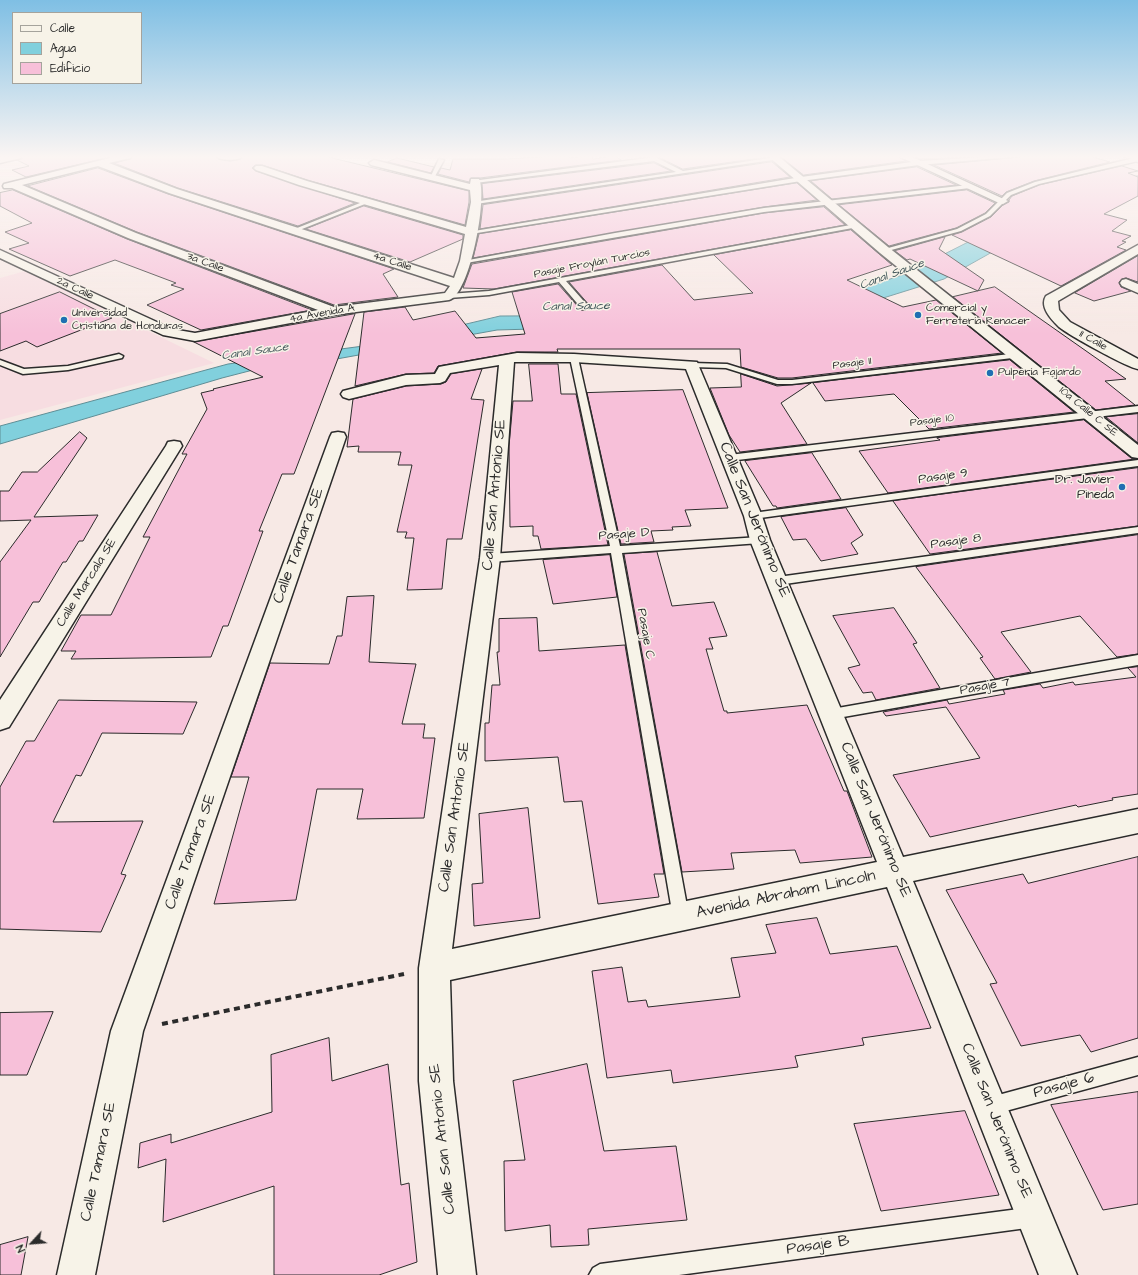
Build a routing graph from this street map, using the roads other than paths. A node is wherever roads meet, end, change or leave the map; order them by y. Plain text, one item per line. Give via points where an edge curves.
1 (83, 216) edge
2 (250, 216) edge
3 (332, 216) edge
4 (414, 216) edge
5 (474, 216) edge
6 (574, 216) edge
7 (731, 216) edge
8 (844, 216) edge
9 (987, 216) edge
10 (856, 226) junction
11 (295, 230) junction
12 (471, 232) junction
13 (1138, 249) edge
14 (888, 253) junction
15 (0, 254) edge
16 (466, 261) junction
17 (561, 280) junction
18 (458, 284) junction
19 (449, 296) junction
20 (584, 307) dead end
21 (333, 311) junction
22 (195, 337) joint
23 (119, 356) dead end
24 (1018, 356) junction
25 (507, 358) junction
26 (574, 358) junction
27 (0, 362) edge
28 (692, 365) junction
29 (1138, 365) edge
30 (349, 394) dead end
31 (1138, 409) edge
32 (1091, 414) junction
33 (338, 438) dead end
34 (174, 446) dead end
35 (1138, 453) edge
36 (729, 458) junction
37 (1138, 463) edge
38 (756, 528) junction
39 (1138, 530) edge
40 (616, 550) junction
41 (490, 558) junction
42 (778, 581) junction
43 (1138, 660) edge
44 (832, 714) junction
45 (0, 720) edge
46 (1138, 821) edge
47 (896, 872) junction
48 (681, 917) junction
49 (434, 968) junction
50 (1138, 1066) edge
51 (990, 1106) junction
52 (1035, 1217) junction
53 (76, 1275) edge
54 (458, 1275) edge
55 (600, 1275) edge
56 (1058, 1275) edge

1 - 21 street, 3a Calle
2 - 11 street, 4a Calle
3 - 11 lane
4 - 12 street
5 - 12 street
6 - 12 lane
7 - 16 lane
8 - 10 street, 10a Calle C SE
9 - 14 lane via 959,230
10 - 14 street, 10a Calle C SE
10 - 17 lane, Pasaje Froylán Turcios
11 - 18 street, 4a Calle
12 - 16 street
13 - 29 street, 11 Calle via 1051,299 1052,311 1065,325
14 - 24 street, 10a Calle C SE
15 - 22 street, 2a Calle via 168,332
16 - 18 street
17 - 19 lane, Pasaje Froylán Turcios via 489,293
17 - 20 lane
18 - 19 street
19 - 21 street, 4a Avenida A
21 - 22 street, 4a Avenida A
23 - 27 lane via 68,368 23,372
24 - 28 lane, Pasaje 11 via 792,382 777,382 727,366
24 - 32 street, 10a Calle C SE
25 - 26 street
25 - 30 street via 444,370 440,378 406,380
25 - 41 street, Calle San Antonio SE
26 - 28 street
26 - 40 lane, Pasaje C
28 - 36 street, Calle San Jerónimo SE
31 - 32 lane, Pasaje 10
32 - 35 street, 10a Calle C SE
32 - 36 lane, Pasaje 10
33 - 53 street, Calle Tamara SE via 126,1032
34 - 45 street, Calle Marcala SE
36 - 38 street, Calle San Jerónimo SE
37 - 38 lane, Pasaje 9
38 - 40 lane, Pasaje D
38 - 42 street, Calle San Jerónimo SE
39 - 42 lane, Pasaje 8
40 - 41 lane, Pasaje D
40 - 48 lane, Pasaje C
41 - 49 street, Calle San Antonio SE
42 - 44 street, Calle San Jerónimo SE
43 - 44 lane, Pasaje 7
44 - 47 street, Calle San Jerónimo SE
46 - 47 street, Avenida Abraham Lincoln
47 - 48 street, Avenida Abraham Lincoln
47 - 51 street, Calle San Jerónimo SE
48 - 49 street, Avenida Abraham Lincoln
49 - 54 street, Calle San Antonio SE via 436,1082
50 - 51 lane, Pasaje 6
51 - 52 street, Calle San Jerónimo SE
52 - 55 lane, Pasaje B
52 - 56 street, Calle San Jerónimo SE

